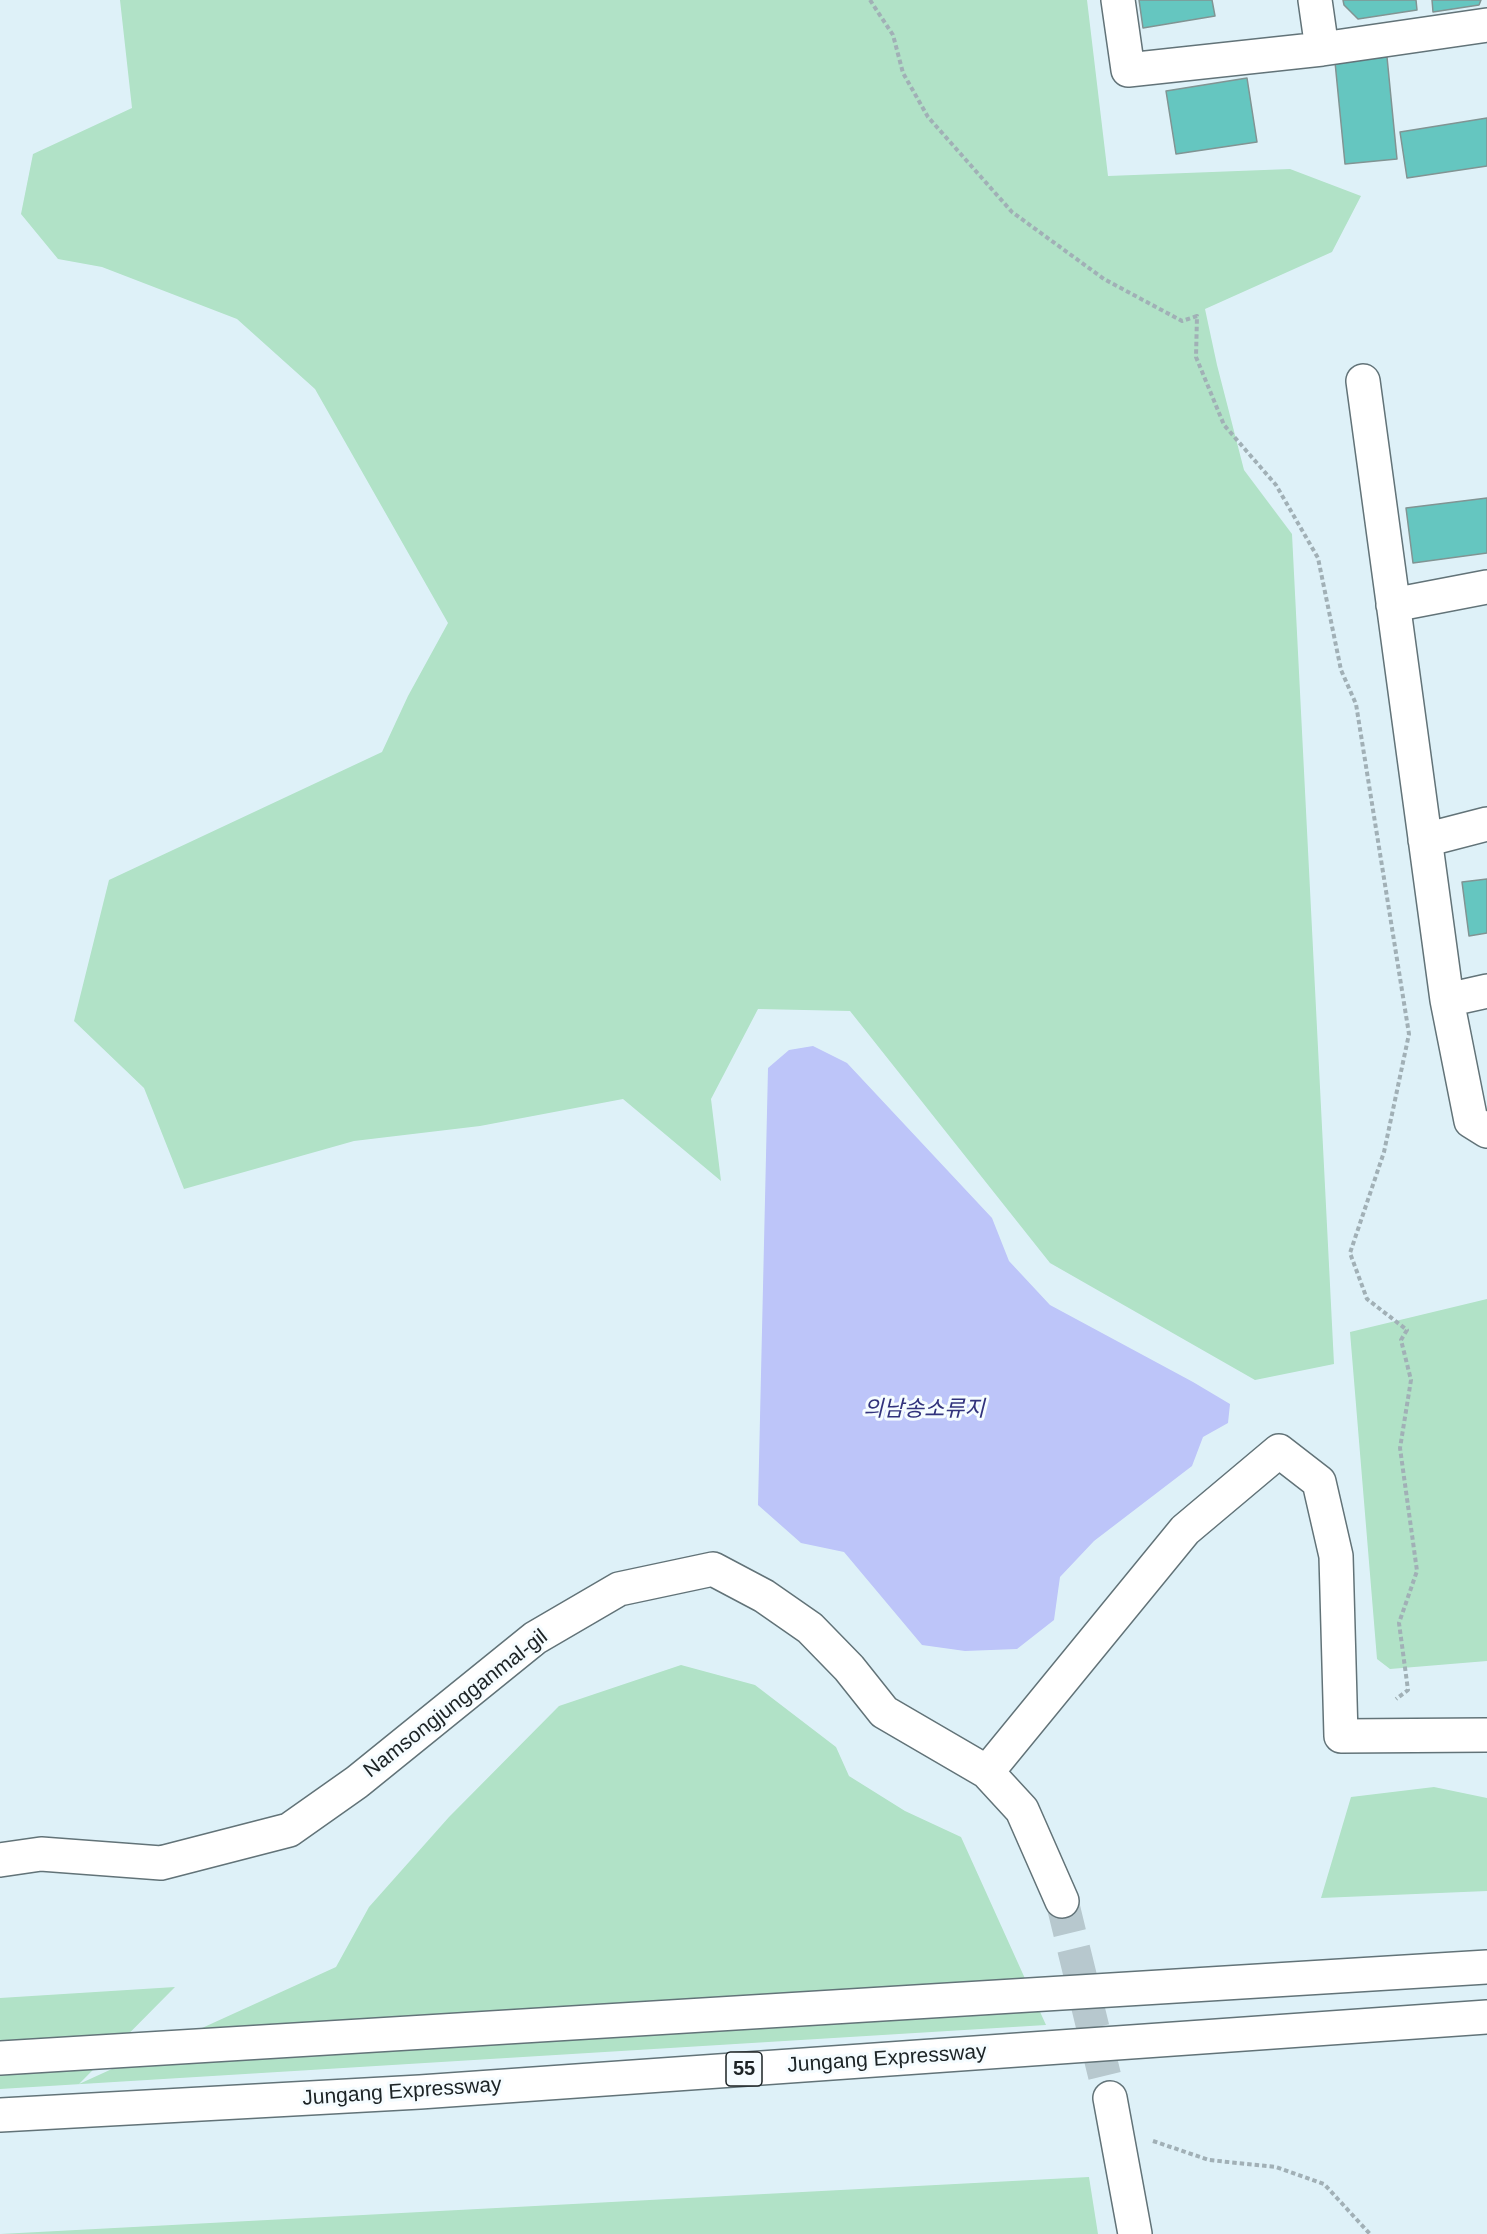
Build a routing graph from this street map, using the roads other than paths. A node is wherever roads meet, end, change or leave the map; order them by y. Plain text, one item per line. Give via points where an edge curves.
1 (1118, 0) edge
2 (1315, 0) edge
3 (1487, 26) edge
4 (1322, 49) junction
5 (1363, 381) dead end
6 (1487, 587) edge
7 (1393, 605) junction
8 (1487, 824) edge
9 (1425, 840) junction
10 (1487, 991) edge
11 (1447, 1000) junction
12 (1487, 1131) edge
13 (1487, 1735) edge
14 (987, 1772) junction
15 (0, 1860) edge
16 (1062, 1901) tunnel mouth
17 (1487, 1967) edge
18 (1487, 2017) edge
19 (0, 2058) edge
20 (1112, 2112) tunnel mouth
21 (0, 2115) edge
22 (1135, 2234) edge

1 - 4 main road via 1128,70
2 - 4 main road
3 - 4 main road
5 - 7 main road
6 - 7 main road
7 - 9 main road
8 - 9 main road
9 - 11 main road
10 - 11 main road
11 - 12 main road via 1471,1121
13 - 14 main road via 1341,1736 1336,1556 1319,1482 1279,1451 1185,1530
14 - 15 main road, Namsongjungganmal-gil via 884,1712 810,1628 764,1596 713,1569 619,1589 535,1638 357,1782 289,1830 161,1863 41,1854
14 - 16 main road, Namsongjungganmal-gil via 1022,1810
17 - 19 main road
18 - 21 main road, Jungang Expressway / 55 via 420,2092
20 - 22 main road

